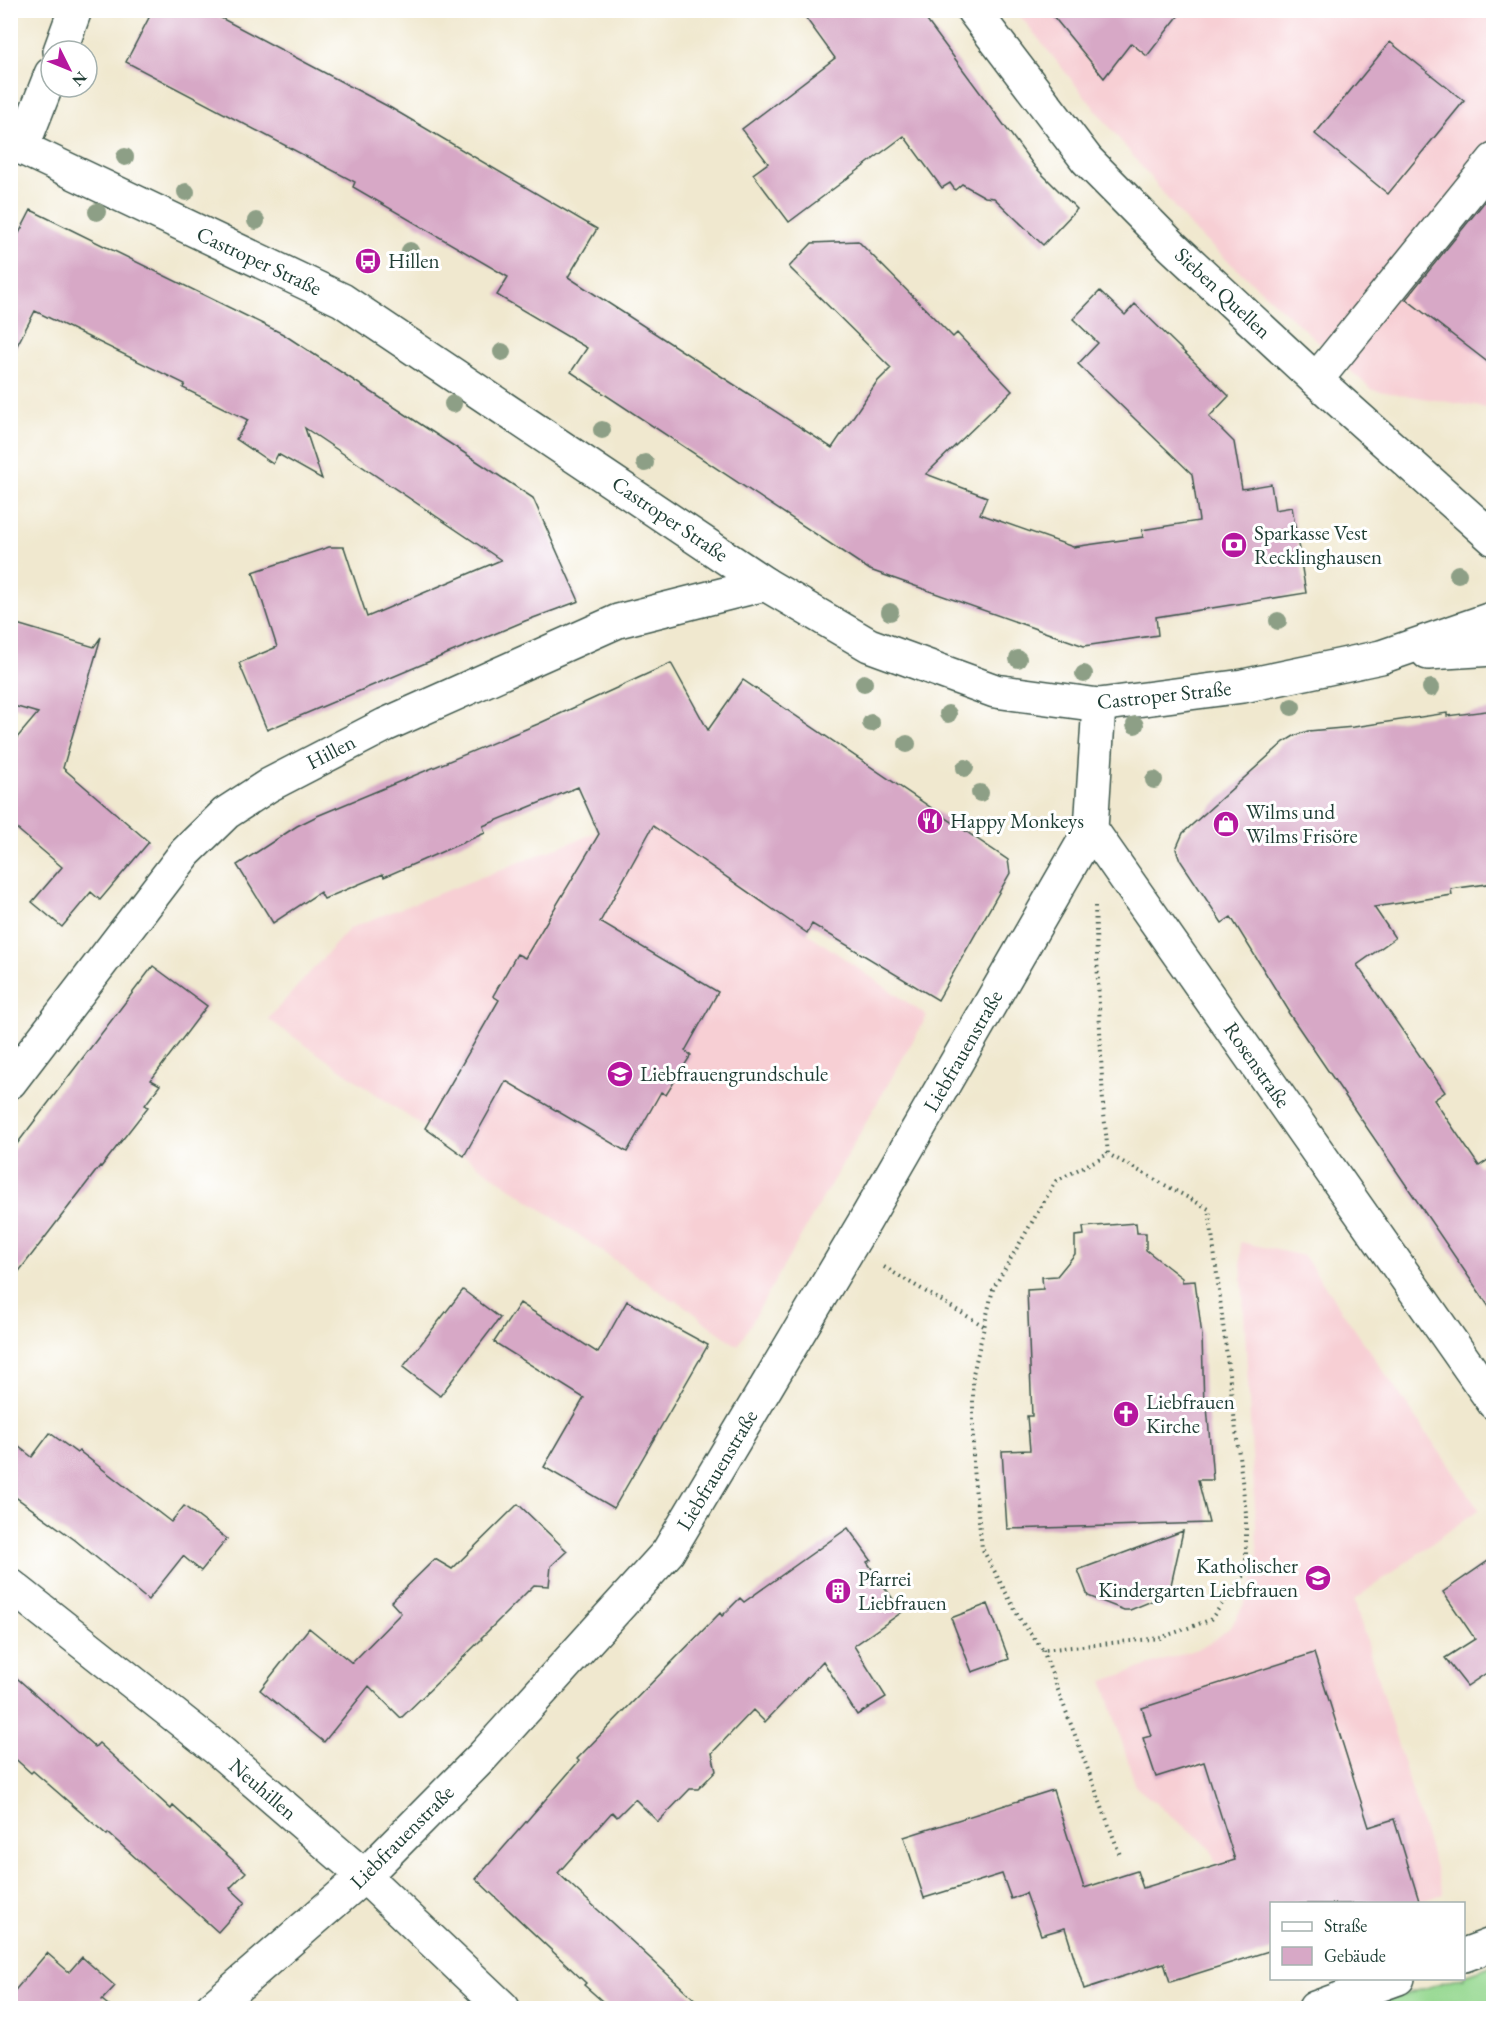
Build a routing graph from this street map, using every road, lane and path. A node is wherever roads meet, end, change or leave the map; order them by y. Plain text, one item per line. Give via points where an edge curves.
1 (75, 10) edge
2 (984, 14) edge
3 (64, 39) edge
4 (39, 99) edge
5 (16, 146) edge
6 (1494, 160) edge
7 (1316, 380) junction
8 (1494, 539) edge
9 (765, 584) junction
10 (1494, 618) edge
11 (1494, 649) edge
12 (1381, 657) junction
13 (1099, 705) junction
14 (1091, 829) junction
15 (1097, 951) dead end
16 (10, 1082) edge
17 (1108, 1154) junction
18 (849, 1246) junction
19 (984, 1326) junction
20 (1494, 1403) edge
21 (10, 1585) edge
22 (1043, 1650) junction
23 (1120, 1855) dead end
24 (364, 1876) junction
25 (1494, 1944) edge
26 (1465, 1955) edge
27 (1392, 1980) edge
28 (212, 2008) edge
29 (503, 2008) edge
30 (1315, 2008) edge

1 - 3 street
2 - 7 street, Sieben Quellen via 1087,160 1173,247
4 - 5 street
5 - 9 street, Castroper Straße via 342,300
6 - 7 street
7 - 8 street, Sieben Quellen
9 - 13 street, Castroper Straße via 869,645 995,691
9 - 16 street, Hillen via 618,621 385,725 269,785 226,813 186,852
10 - 12 street, Castroper Straße
11 - 12 street, Castroper Straße
12 - 13 street, Castroper Straße via 1244,686
13 - 14 street
14 - 18 street, Liebfrauenstraße
14 - 20 street, Rosenstraße
15 - 17 path
17 - 19 path via 1056,1181 993,1290
17 - 22 path via 1209,1209 1246,1513 1246,1573 1210,1620 1160,1638
18 - 19 path
18 - 24 street, Liebfrauenstraße via 668,1552 482,1757
19 - 22 path via 973,1386 973,1469 982,1548 1021,1621
21 - 24 street, Neuhillen via 217,1749
22 - 23 path
24 - 28 street, Liebfrauenstraße
24 - 29 street, Neuhillen
25 - 26 street
27 - 30 street

